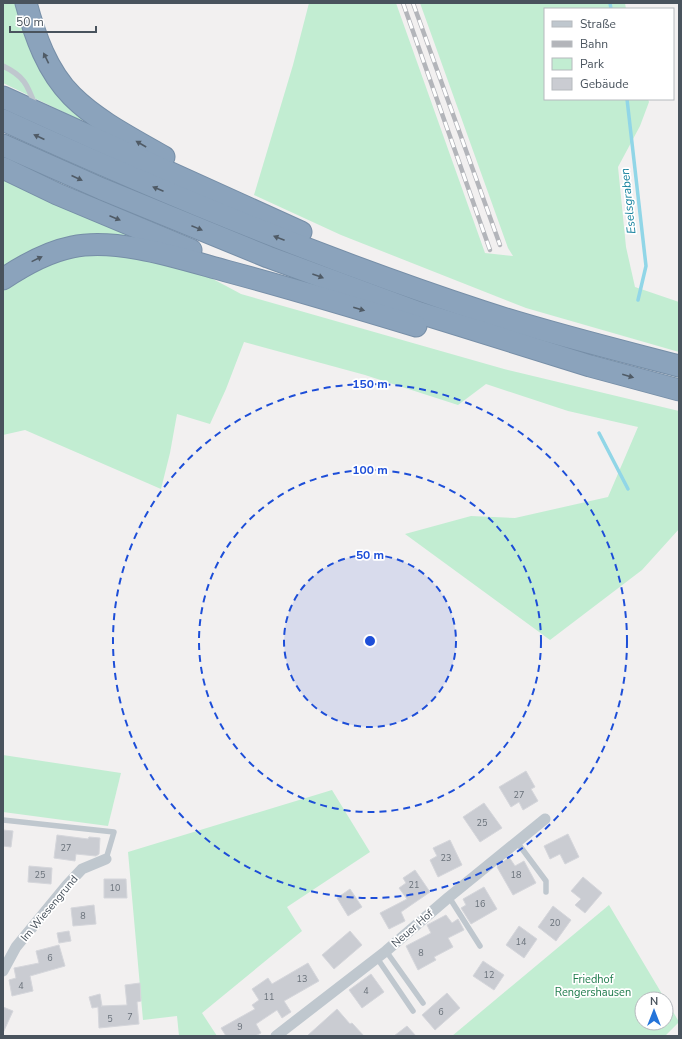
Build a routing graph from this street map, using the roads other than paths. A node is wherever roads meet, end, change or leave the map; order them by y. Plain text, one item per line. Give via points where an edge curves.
1 (26, 3) edge
2 (3, 66) edge
3 (3, 97) edge
4 (38, 113) junction
5 (3, 120) edge
6 (3, 145) edge
7 (3, 168) edge
8 (246, 207) junction
9 (3, 278) edge
10 (281, 286) junction
11 (594, 344) junction
12 (590, 366) junction
13 (679, 366) edge
14 (679, 390) edge
15 (546, 819) dead end
16 (3, 820) edge
17 (517, 842) junction
18 (106, 859) joint
19 (546, 892) dead end
20 (449, 896) junction
21 (480, 946) dead end
22 (381, 954) junction
23 (3, 971) edge
24 (423, 1003) dead end
25 (413, 1011) dead end
26 (276, 1036) edge

8 -> 1 highway via 131,138 72,96 48,62 32,25
2 - 4 lane via 16,72 26,83
3 - 4 highway
4 - 8 highway
11 -> 5 highway via 485,312 312,250 93,162
6 -> 12 highway via 268,257 420,313
7 -> 10 highway via 57,194
8 - 11 highway via 370,260
9 -> 10 highway via 46,255 72,247 97,244 171,256
10 -> 12 highway via 486,347
11 - 13 highway
12 -> 14 highway
15 - 17 street, Neuer Hof
16 - 18 lane via 114,832
17 - 19 lane via 546,881
17 - 20 street, Neuer Hof
18 - 23 street, Im Wiesengrund via 82,870 67,884 16,947
20 - 21 lane
20 - 22 street, Neuer Hof
22 - 24 lane
22 - 25 lane
22 - 26 street, Neuer Hof

